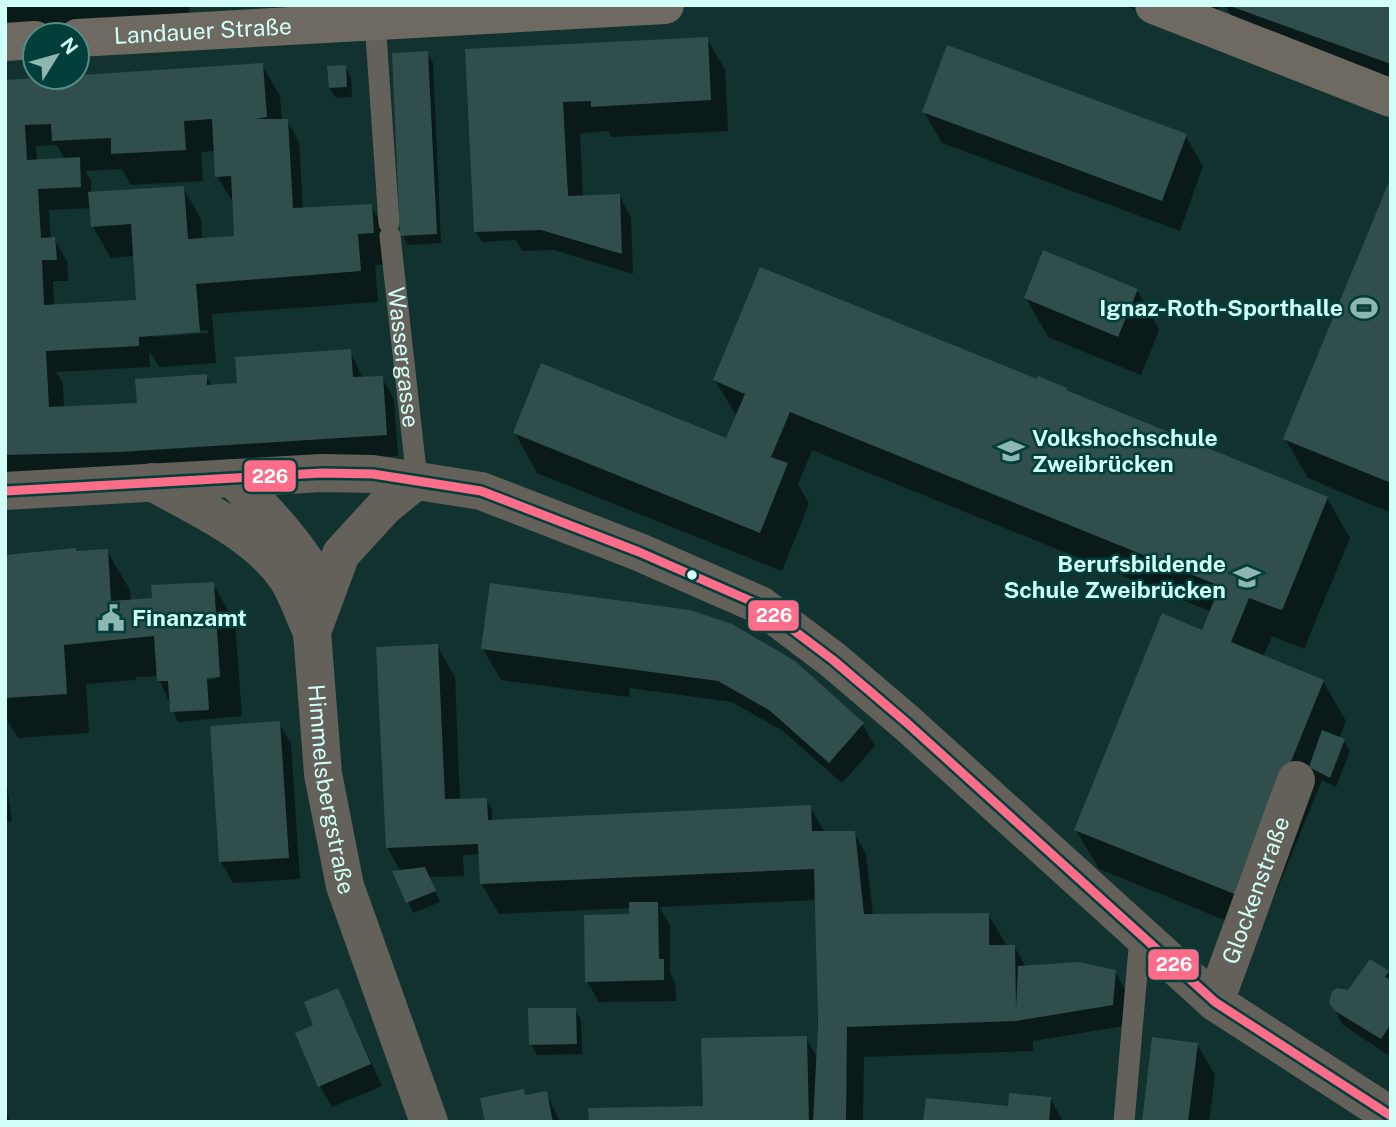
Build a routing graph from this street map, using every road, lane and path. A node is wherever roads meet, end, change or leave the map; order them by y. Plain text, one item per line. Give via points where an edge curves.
1 (665, 5) edge
2 (1123, 5) edge
3 (1177, 10) edge
4 (384, 16) edge
5 (91, 37) edge
6 (1391, 98) edge
7 (232, 478) junction
8 (417, 480) junction
9 (152, 482) junction
10 (5, 491) edge
11 (324, 593) junction
12 (312, 632) junction
13 (1296, 780) dead end
14 (1140, 937) junction
15 (1214, 1002) junction
16 (1391, 1116) edge
17 (429, 1122) edge
18 (1124, 1122) edge

1 - 4 main road, Landauer Straße
2 - 3 main road
3 - 6 main road
4 - 5 main road, Landauer Straße
4 - 8 lane, Wassergasse via 389,229
7 - 8 street via 322,473
7 - 9 street
7 - 11 street via 277,522
8 - 11 street, Himmelsbergstraße via 356,534 341,554
8 - 14 street via 481,491 540,512 760,605 907,723
9 - 10 street
9 - 12 street via 267,554 288,580
11 - 12 street, Himmelsbergstraße
12 - 17 street, Himmelsbergstraße via 323,774 345,886
13 - 15 street, Glockenstraße
14 - 15 street
14 - 18 lane
15 - 16 street

